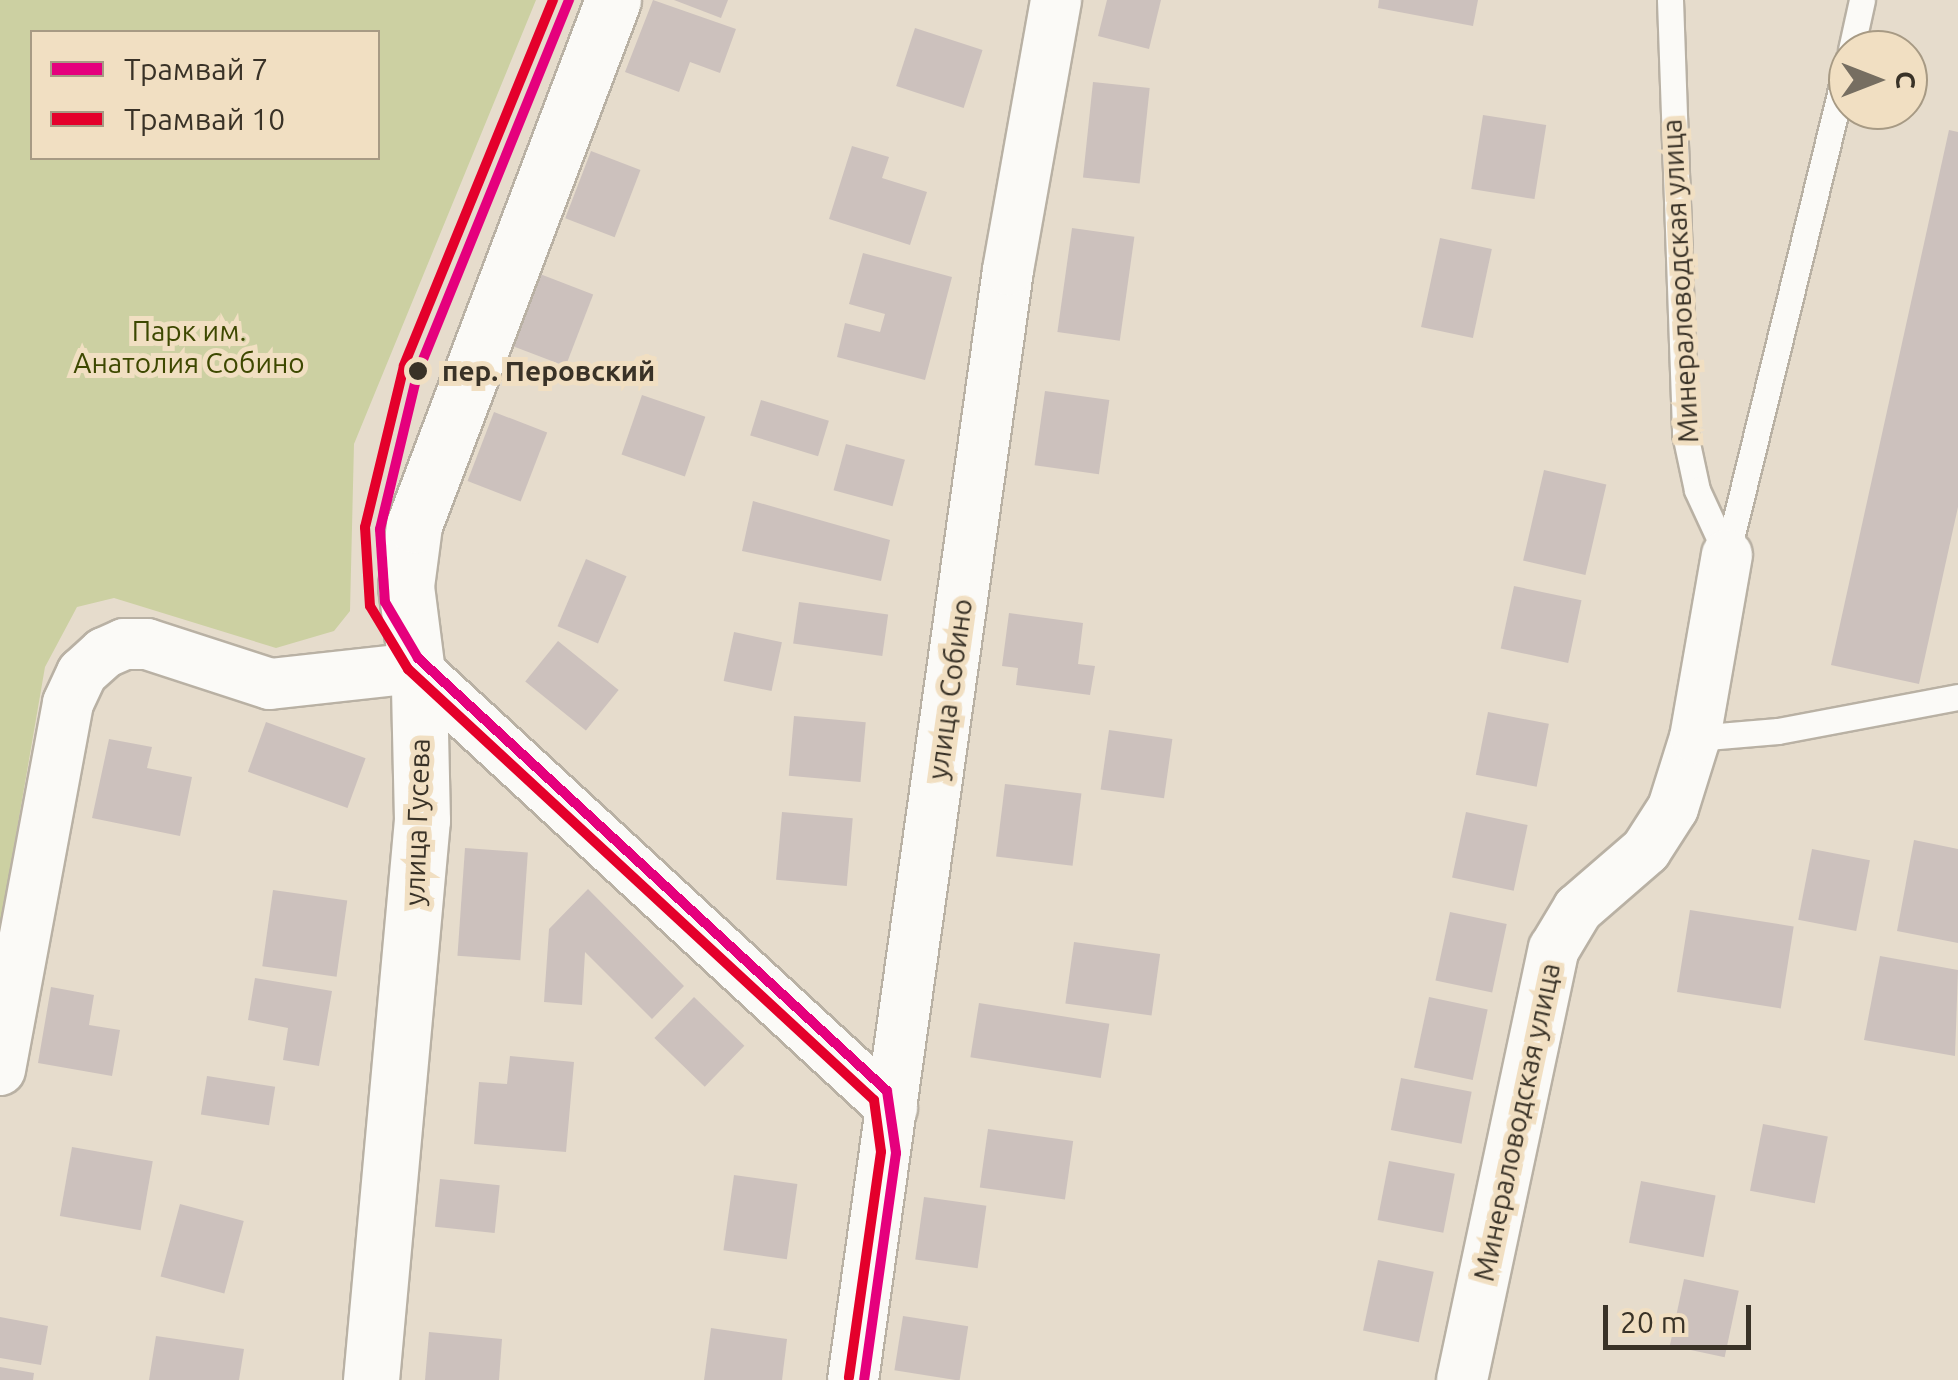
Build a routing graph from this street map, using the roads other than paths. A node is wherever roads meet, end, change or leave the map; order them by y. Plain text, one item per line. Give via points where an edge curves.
1 (613, 0) edge
2 (1056, 0) edge
3 (1670, 0) edge
4 (1862, 0) edge
5 (1855, 30) edge
6 (1831, 130) edge
7 (1727, 555) junction
8 (415, 668) junction
9 (1958, 697) edge
10 (1695, 738) junction
11 (0, 1070) edge
12 (892, 1108) junction
13 (371, 1380) edge
14 (853, 1380) edge
15 (1462, 1380) edge

1 - 8 street, улица Гусева via 414,526 406,586
2 - 12 street, улица Собино via 1008,270
3 - 7 lane, Минераловодская улица via 1685,434 1697,490
4 - 5 lane
6 - 7 lane, Минераловодская улица
7 - 10 street, Минераловодская улица
8 - 11 street via 270,684 148,644 124,644 82,673 58,736
8 - 12 street
8 - 13 street, улица Гусева via 422,820
9 - 10 lane via 1778,732
10 - 15 street, Минераловодская улица via 1673,808 1655,836 1578,909 1554,948
12 - 14 street, улица Собино

